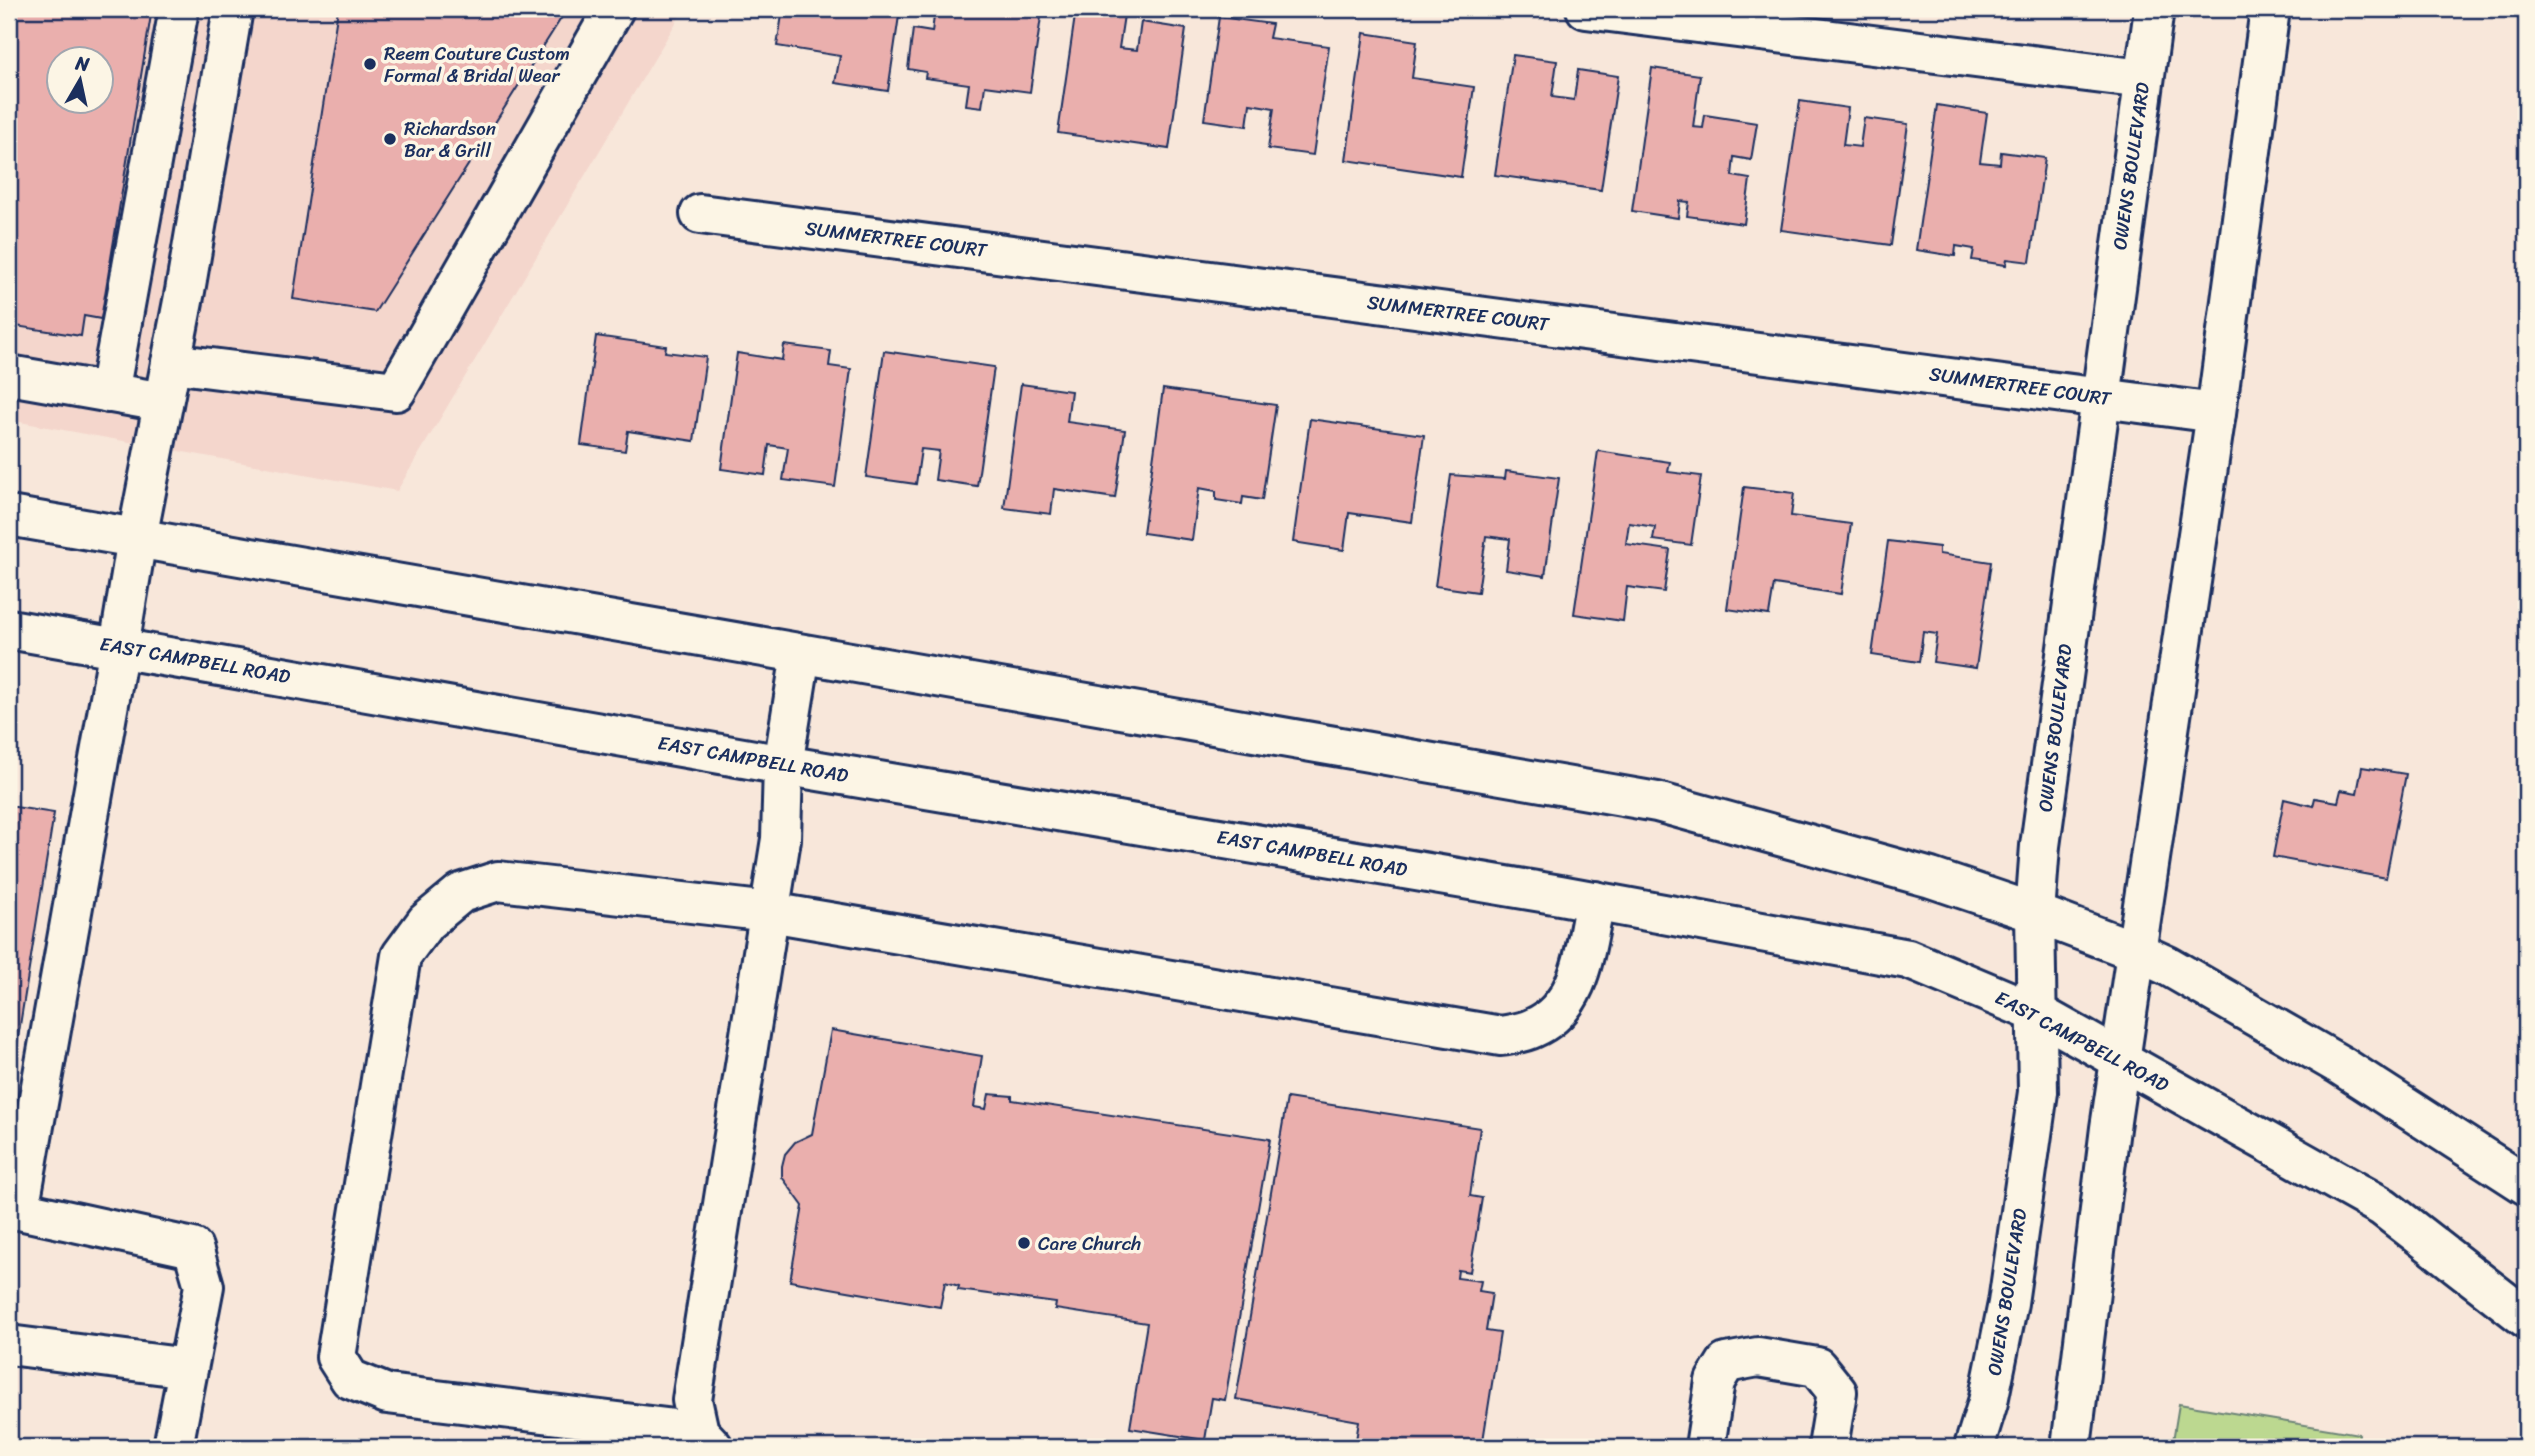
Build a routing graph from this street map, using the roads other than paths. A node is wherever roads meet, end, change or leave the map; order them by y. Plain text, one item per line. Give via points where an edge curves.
1 (179, 9) edge
2 (233, 9) edge
3 (614, 9) edge
4 (1586, 9) edge
5 (2154, 9) edge
6 (2270, 9) edge
7 (2143, 79) junction
8 (700, 214) dead end
9 (172, 363) junction
10 (9, 374) edge
11 (109, 393) junction
12 (2099, 397) junction
13 (163, 402) junction
14 (2216, 413) junction
15 (9, 516) edge
16 (138, 538) junction
17 (9, 629) edge
18 (119, 647) junction
19 (801, 654) junction
20 (783, 765) junction
21 (1595, 901) junction
22 (770, 912) junction
23 (2035, 913) junction
24 (2136, 951) junction
25 (2038, 1013) junction
26 (2120, 1060) junction
27 (2526, 1185) edge
28 (14, 1209) edge
29 (2526, 1318) edge
30 (9, 1345) edge
31 (188, 1368) junction
32 (706, 1440) edge
33 (173, 1447) edge
34 (1705, 1447) edge
35 (1828, 1447) edge
36 (1974, 1447) edge
37 (2071, 1447) edge

1 - 11 main road
2 - 9 main road
3 - 9 main road via 396,391
4 - 7 main road
5 - 7 main road, OWENS BOULEVARD
6 - 14 main road
7 - 12 main road, OWENS BOULEVARD
8 - 12 main road, SUMMERTREE COURT
9 - 13 main road
10 - 11 main road
11 - 13 main road
12 - 14 main road, SUMMERTREE COURT
12 - 23 main road, OWENS BOULEVARD via 2058,698
13 - 16 main road
14 - 24 main road
15 - 16 main road
16 - 18 main road
16 - 19 main road
17 - 18 main road, EAST CAMPBELL ROAD
18 - 20 main road, EAST CAMPBELL ROAD
18 - 28 main road
19 - 20 main road
19 - 23 main road via 1657,802 1931,878
20 - 21 main road, EAST CAMPBELL ROAD
20 - 22 main road via 782,839
21 - 22 main road via 1580,973 1562,1007 1533,1028 1501,1036
21 - 25 main road, EAST CAMPBELL ROAD via 1908,959
22 - 32 main road via 692,1400
22 - 32 main road via 498,881 461,892 426,922 401,956 336,1357 350,1379 387,1394
23 - 24 main road
23 - 25 main road, OWENS BOULEVARD
24 - 26 main road
24 - 27 main road via 2340,1065
25 - 26 main road, EAST CAMPBELL ROAD
25 - 36 main road, OWENS BOULEVARD via 2038,1092 2014,1264 1988,1402
26 - 29 main road, EAST CAMPBELL ROAD via 2383,1207
26 - 37 main road
28 - 31 main road via 193,1248 204,1286
30 - 31 main road
31 - 33 main road
34 - 35 main road via 1715,1381 1726,1363 1758,1357 1817,1367 1837,1392

